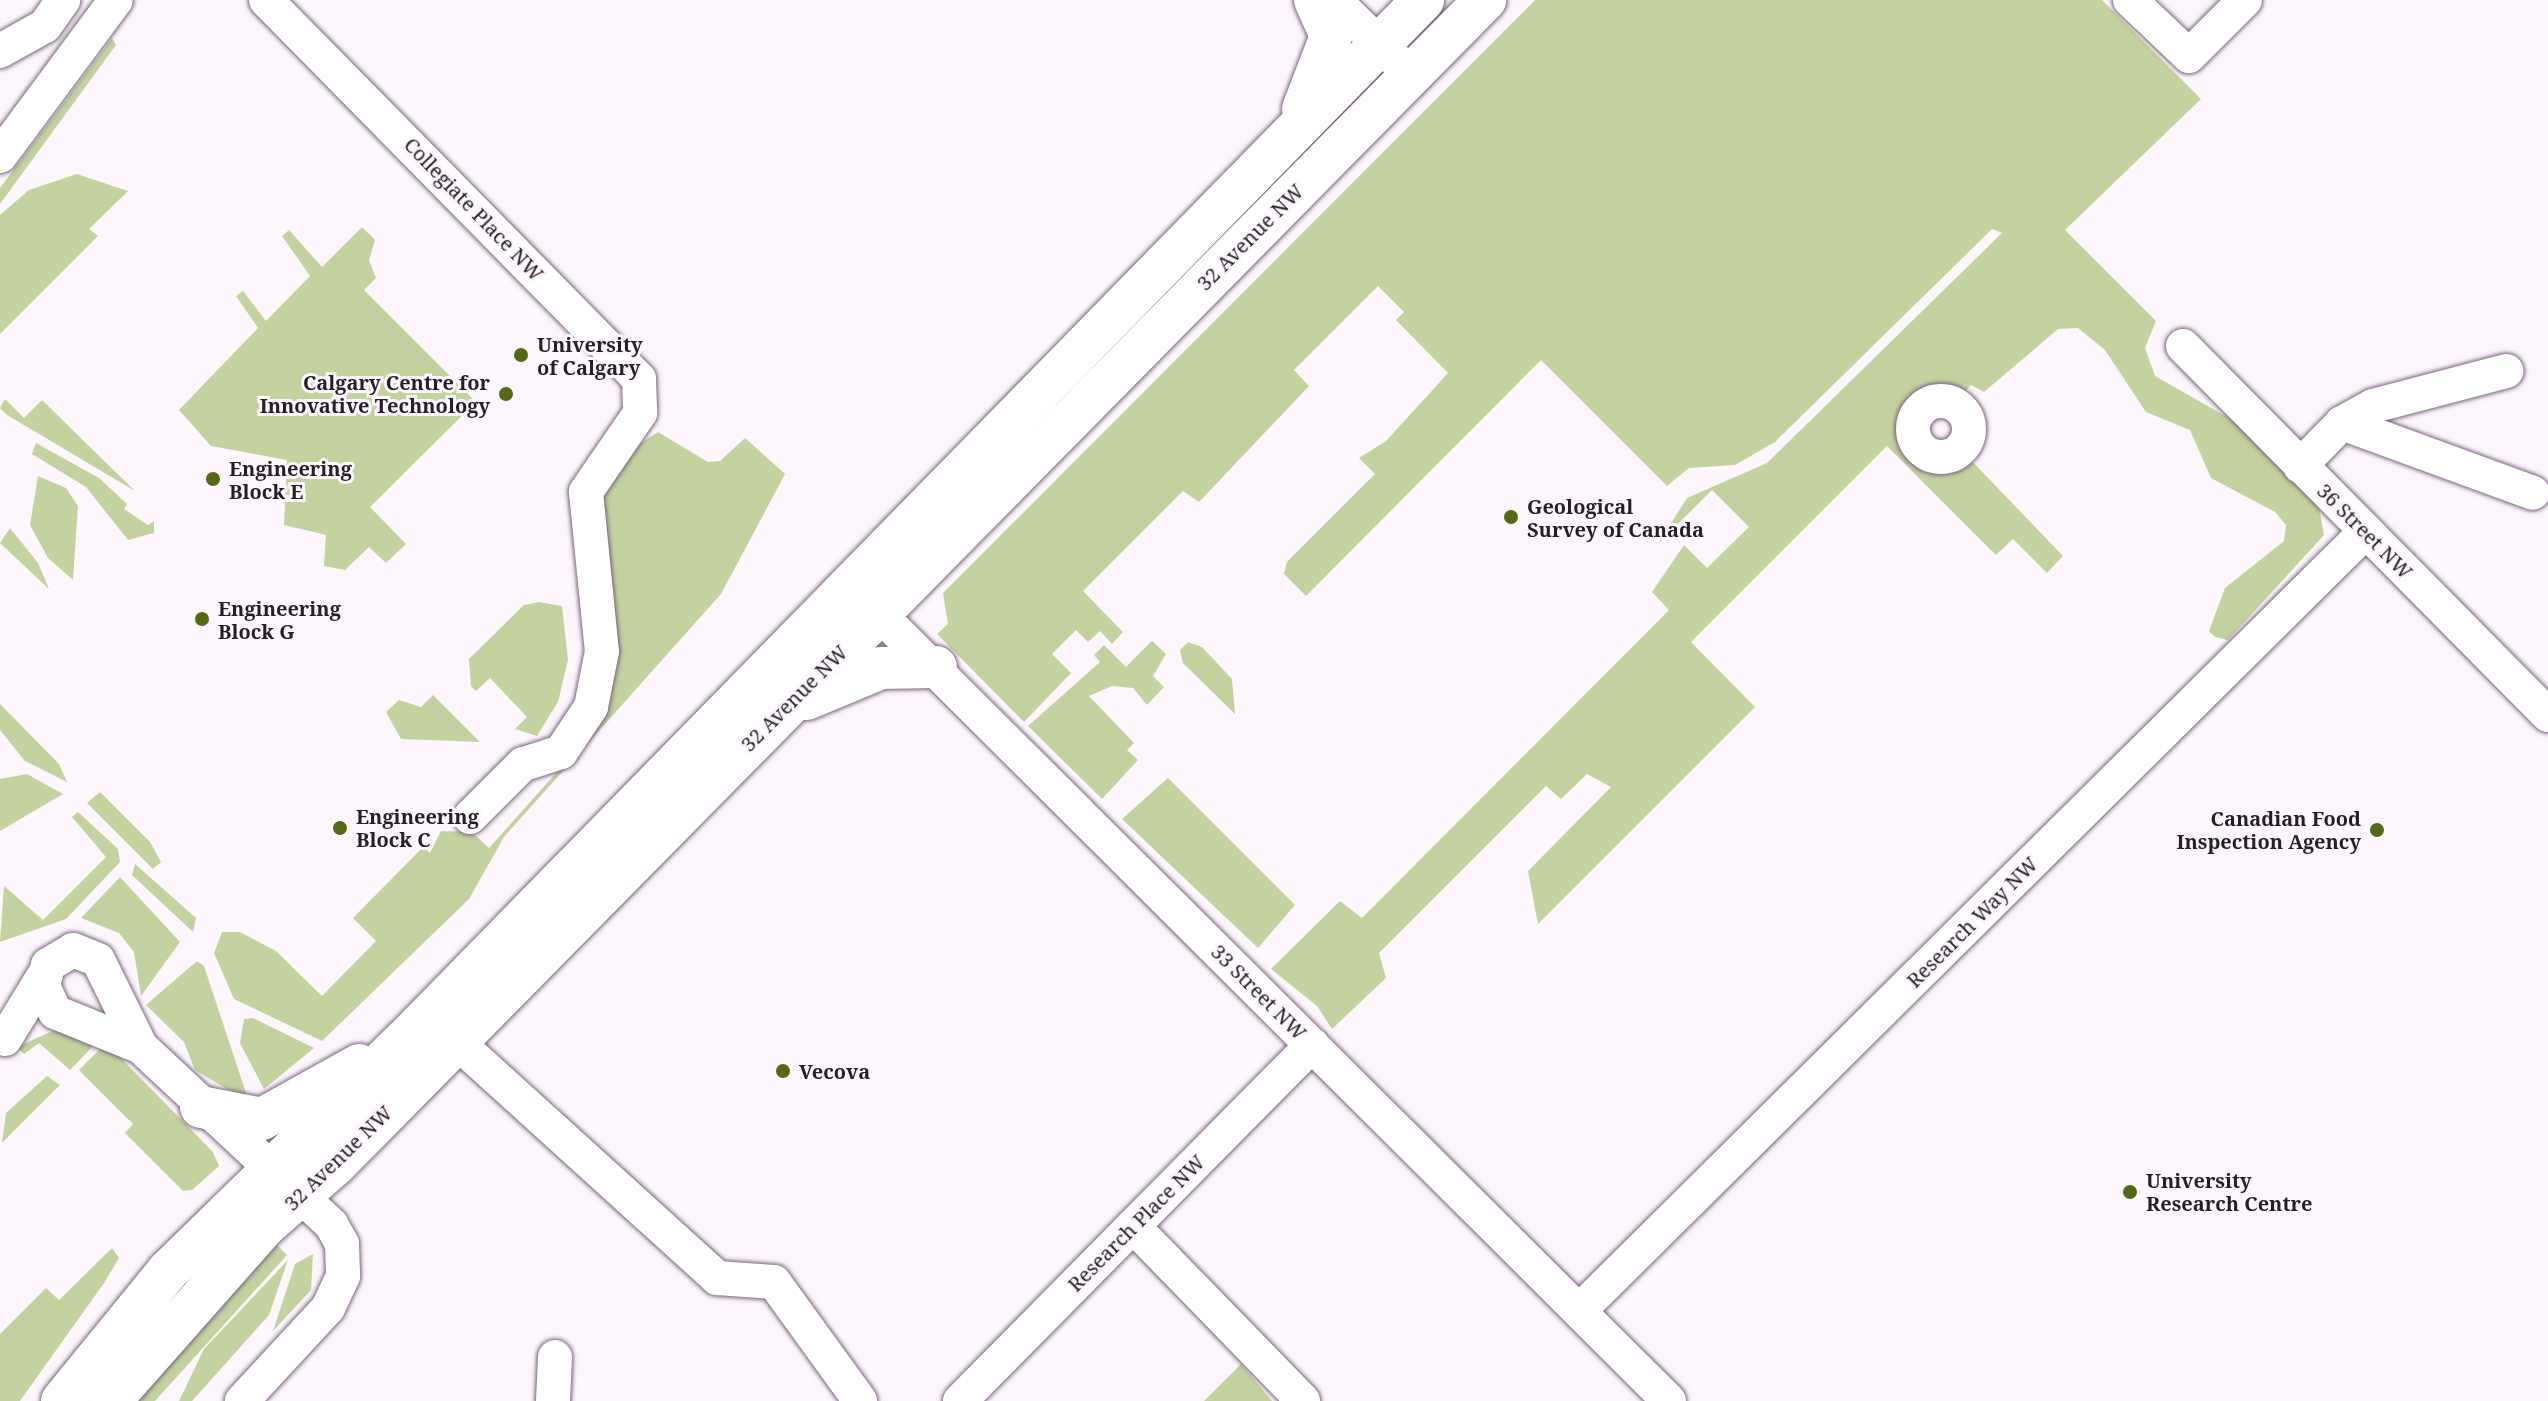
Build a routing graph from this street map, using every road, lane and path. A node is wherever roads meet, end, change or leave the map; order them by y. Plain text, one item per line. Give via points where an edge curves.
1 (63, 0) edge
2 (116, 0) edge
3 (266, 0) edge
4 (1315, 0) edge
5 (1334, 0) edge
6 (1485, 0) edge
7 (2130, 0) edge
8 (2245, 0) edge
9 (1400, 14) edge
10 (0, 51) edge
11 (1424, 61) junction
12 (1296, 125) junction
13 (0, 156) edge
14 (2183, 346) dead end
15 (2506, 371) dead end
16 (2342, 423) junction
17 (626, 432) junction
18 (2300, 466) junction
19 (2533, 493) dead end
20 (564, 528) dead end
21 (2365, 532) junction
22 (848, 584) junction
23 (879, 613) junction
24 (936, 667) junction
25 (777, 714) junction
26 (2548, 715) edge
27 (470, 817) dead end
28 (44, 975) junction
29 (65, 1017) junction
30 (406, 1039) junction
31 (456, 1041) junction
32 (2, 1042) edge
33 (1312, 1045) junction
34 (141, 1047) junction
35 (201, 1107) junction
36 (284, 1184) junction
37 (1133, 1226) junction
38 (1579, 1311) junction
39 (555, 1357) dead end
40 (62, 1401) edge
41 (110, 1401) edge
42 (242, 1401) edge
43 (553, 1401) edge
44 (860, 1401) edge
45 (960, 1401) edge
46 (1303, 1401) edge
47 (1669, 1401) edge

1 - 10 street via 45,26
2 - 13 street
3 - 17 street, Collegiate Place NW via 639,379 640,413
4 - 12 main road via 1331,36
5 - 9 street
6 - 11 main road, 32 Avenue NW
7 - 8 street via 2189,56
9 - 11 street
9 - 12 main road, 32 Avenue NW
11 - 23 main road, 32 Avenue NW
12 - 22 main road, 32 Avenue NW
14 - 18 street, 36 Street NW
15 - 16 street via 2373,406
16 - 18 street
16 - 19 street
17 - 20 street, Collegiate Place NW via 573,485
17 - 27 street, Collegiate Place NW via 586,492 602,651 591,707 561,752 523,764
18 - 21 street, 36 Street NW
21 - 26 street, 36 Street NW
21 - 38 street, Research Way NW
22 - 23 street, 33 Street NW
22 - 30 main road, 32 Avenue NW
23 - 24 street, 33 Street NW
23 - 25 main road, 32 Avenue NW
24 - 25 main road via 854,676
24 - 33 street, 33 Street NW
25 - 31 main road, 32 Avenue NW
28 - 29 street via 48,1004
28 - 32 street
28 - 34 street via 59,955 89,953 109,977
29 - 32 street
29 - 34 street
30 - 35 main road via 262,1119
30 - 36 main road, 32 Avenue NW
31 - 36 main road, 32 Avenue NW
31 - 44 street via 717,1278 774,1282
33 - 37 street, Research Place NW
33 - 38 street, 33 Street NW
34 - 35 street
35 - 36 street
36 - 40 main road, 32 Avenue NW via 168,1271
36 - 41 main road, 32 Avenue NW
36 - 42 street via 336,1233 343,1276 328,1308
37 - 45 street, Research Place NW
37 - 46 street
38 - 47 street, 33 Street NW
39 - 43 street

